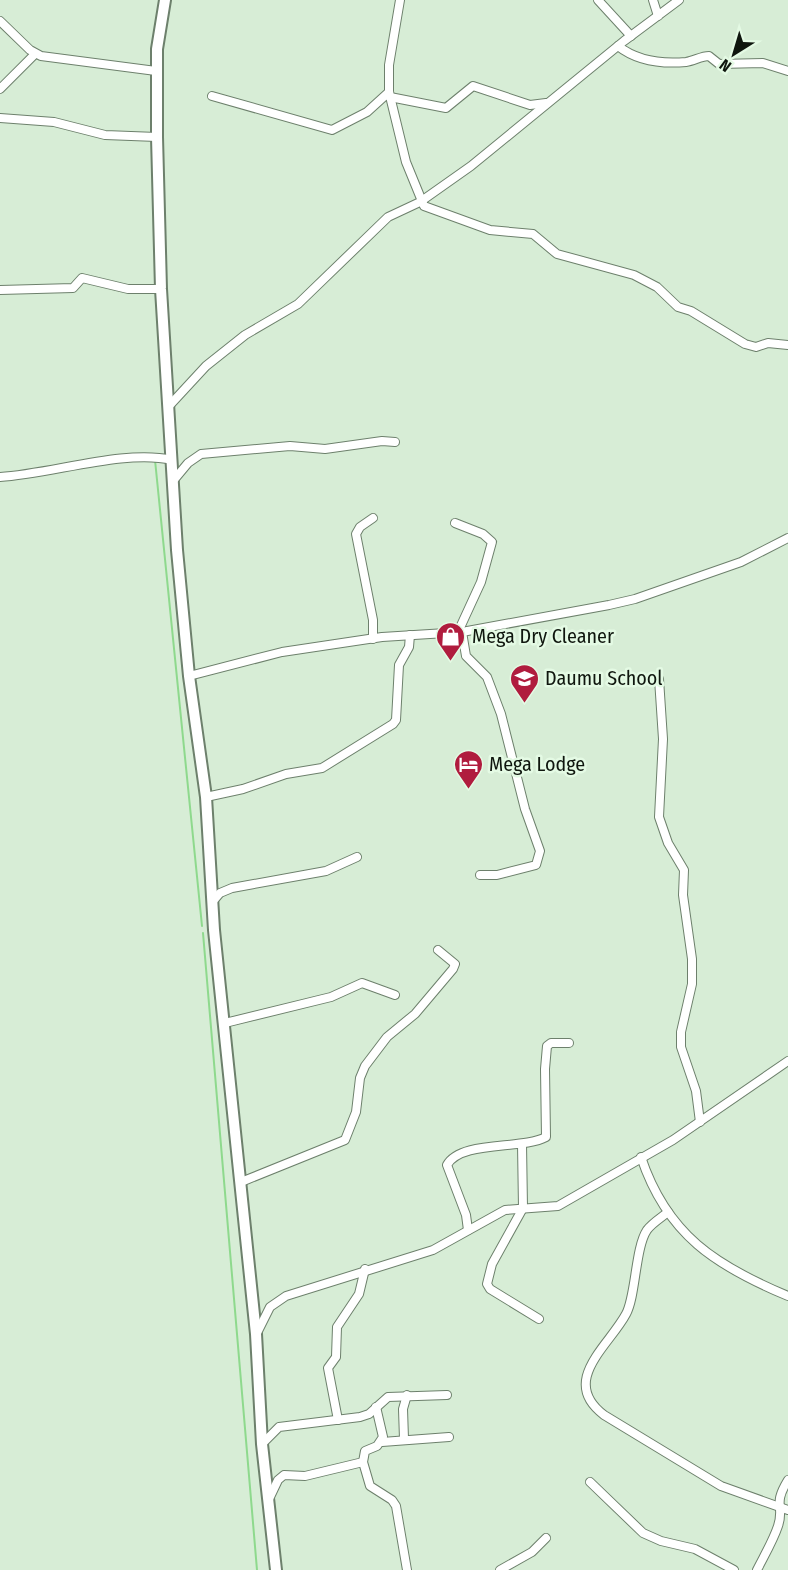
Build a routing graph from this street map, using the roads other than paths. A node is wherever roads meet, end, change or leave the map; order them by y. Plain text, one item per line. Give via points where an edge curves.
1 (165, 0) edge
2 (400, 0) edge
3 (598, 0) edge
4 (653, 0) edge
5 (679, 0) edge
6 (658, 16) junction
7 (0, 21) edge
8 (631, 36) junction
9 (618, 46) junction
10 (35, 54) junction
11 (156, 71) junction
12 (788, 71) edge
13 (0, 89) edge
14 (390, 95) junction
15 (212, 96) dead end
16 (548, 103) junction
17 (0, 118) edge
18 (157, 137) junction
19 (420, 201) junction
20 (160, 289) junction
21 (0, 290) edge
22 (788, 346) edge
23 (169, 406) junction
24 (394, 442) dead end
25 (171, 460) junction
26 (0, 477) edge
27 (173, 481) junction
28 (373, 518) dead end
29 (454, 523) dead end
30 (788, 538) edge
31 (460, 632) junction
32 (410, 635) junction
33 (374, 639) junction
34 (189, 676) junction
35 (659, 680) dead end
36 (206, 797) junction
37 (357, 857) dead end
38 (480, 874) dead end
39 (214, 900) junction
40 (438, 950) dead end
41 (395, 995) dead end
42 (225, 1023) junction
43 (569, 1043) dead end
44 (788, 1061) edge
45 (700, 1122) junction
46 (522, 1144) junction
47 (641, 1157) junction
48 (632, 1164) junction
49 (647, 1175) junction
50 (241, 1182) junction
51 (524, 1208) junction
52 (668, 1212) junction
53 (468, 1230) junction
54 (365, 1269) junction
55 (788, 1296) edge
56 (539, 1318) dead end
57 (256, 1334) junction
58 (407, 1395) junction
59 (447, 1395) dead end
60 (376, 1407) junction
61 (338, 1420) junction
62 (449, 1437) dead end
63 (404, 1439) junction
64 (382, 1442) junction
65 (262, 1444) junction
66 (363, 1462) junction
67 (788, 1480) edge
68 (590, 1482) dead end
69 (269, 1499) junction
70 (778, 1506) junction
71 (786, 1513) edge
72 (546, 1538) dead end
73 (276, 1570) edge
74 (407, 1570) edge
75 (500, 1570) edge
76 (734, 1570) edge
77 (757, 1570) edge

1 - 11 main road
2 - 14 street via 389,65
3 - 8 street
4 - 6 street
5 - 6 street
6 - 8 street
7 - 10 street
8 - 9 street
9 - 12 street via 631,55 655,62 688,62 709,56 720,64 763,63
9 - 16 street
10 - 11 street
10 - 13 street
11 - 18 main road
14 - 15 street via 332,130
14 - 16 street via 446,108 472,86 530,105
14 - 19 street via 405,162
16 - 19 street via 471,166
17 - 18 street via 54,122 105,135
18 - 20 main road
19 - 22 street via 426,207 490,230 533,234 557,254 634,275 657,287 678,308 745,344 756,347 775,342
19 - 23 street via 388,217 298,304 245,334 206,366
20 - 21 street via 128,289 82,278 73,288
20 - 23 main road
23 - 25 main road
24 - 27 street via 201,454
25 - 26 street via 157,457 101,461 47,473
25 - 27 main road
27 - 34 main road
28 - 33 street via 358,530 356,541
29 - 31 street via 483,534 492,542 481,582
30 - 31 street via 741,562 635,599
31 - 32 street
31 - 38 street via 466,656 487,677 501,714 540,851 536,865 497,875
32 - 33 street
32 - 36 street via 409,647 399,665 393,724 322,768
33 - 34 street via 282,652
34 - 36 main road
35 - 45 street via 663,731 659,818 684,870 683,895 693,959 681,1047 696,1091
36 - 39 main road
37 - 39 street via 326,871 232,888
39 - 42 main road
40 - 50 street via 455,964 453,969 415,1014 387,1037 365,1066 356,1112 345,1140
41 - 42 street via 362,983 331,998
42 - 50 main road
43 - 46 street via 547,1046 548,1134
44 - 45 street
45 - 47 street
46 - 51 street
46 - 53 street via 466,1152 449,1161
47 - 48 street
47 - 49 street
48 - 49 street
48 - 51 street via 558,1206
49 - 52 street
50 - 57 main road
51 - 53 street via 496,1213
51 - 56 street via 492,1264 487,1284
52 - 55 street via 682,1233 702,1250
52 - 70 street via 647,1230 627,1313 592,1361 586,1393 590,1403 604,1415 699,1473
53 - 54 street via 433,1250
54 - 57 street via 286,1296 270,1308
54 - 61 street via 359,1294 335,1332 336,1357 328,1368
57 - 65 main road
58 - 59 street
58 - 60 street via 388,1397
58 - 63 street via 403,1409
60 - 61 street via 360,1417
60 - 64 street
61 - 65 street via 279,1428
62 - 63 street
63 - 64 street
64 - 66 street via 365,1451
65 - 69 main road
66 - 69 street via 305,1476 284,1476
66 - 74 street via 370,1486 396,1506
67 - 70 street via 779,1495
68 - 76 street via 643,1533 695,1549
69 - 73 main road
70 - 71 street
71 - 77 street
72 - 75 street via 532,1552

